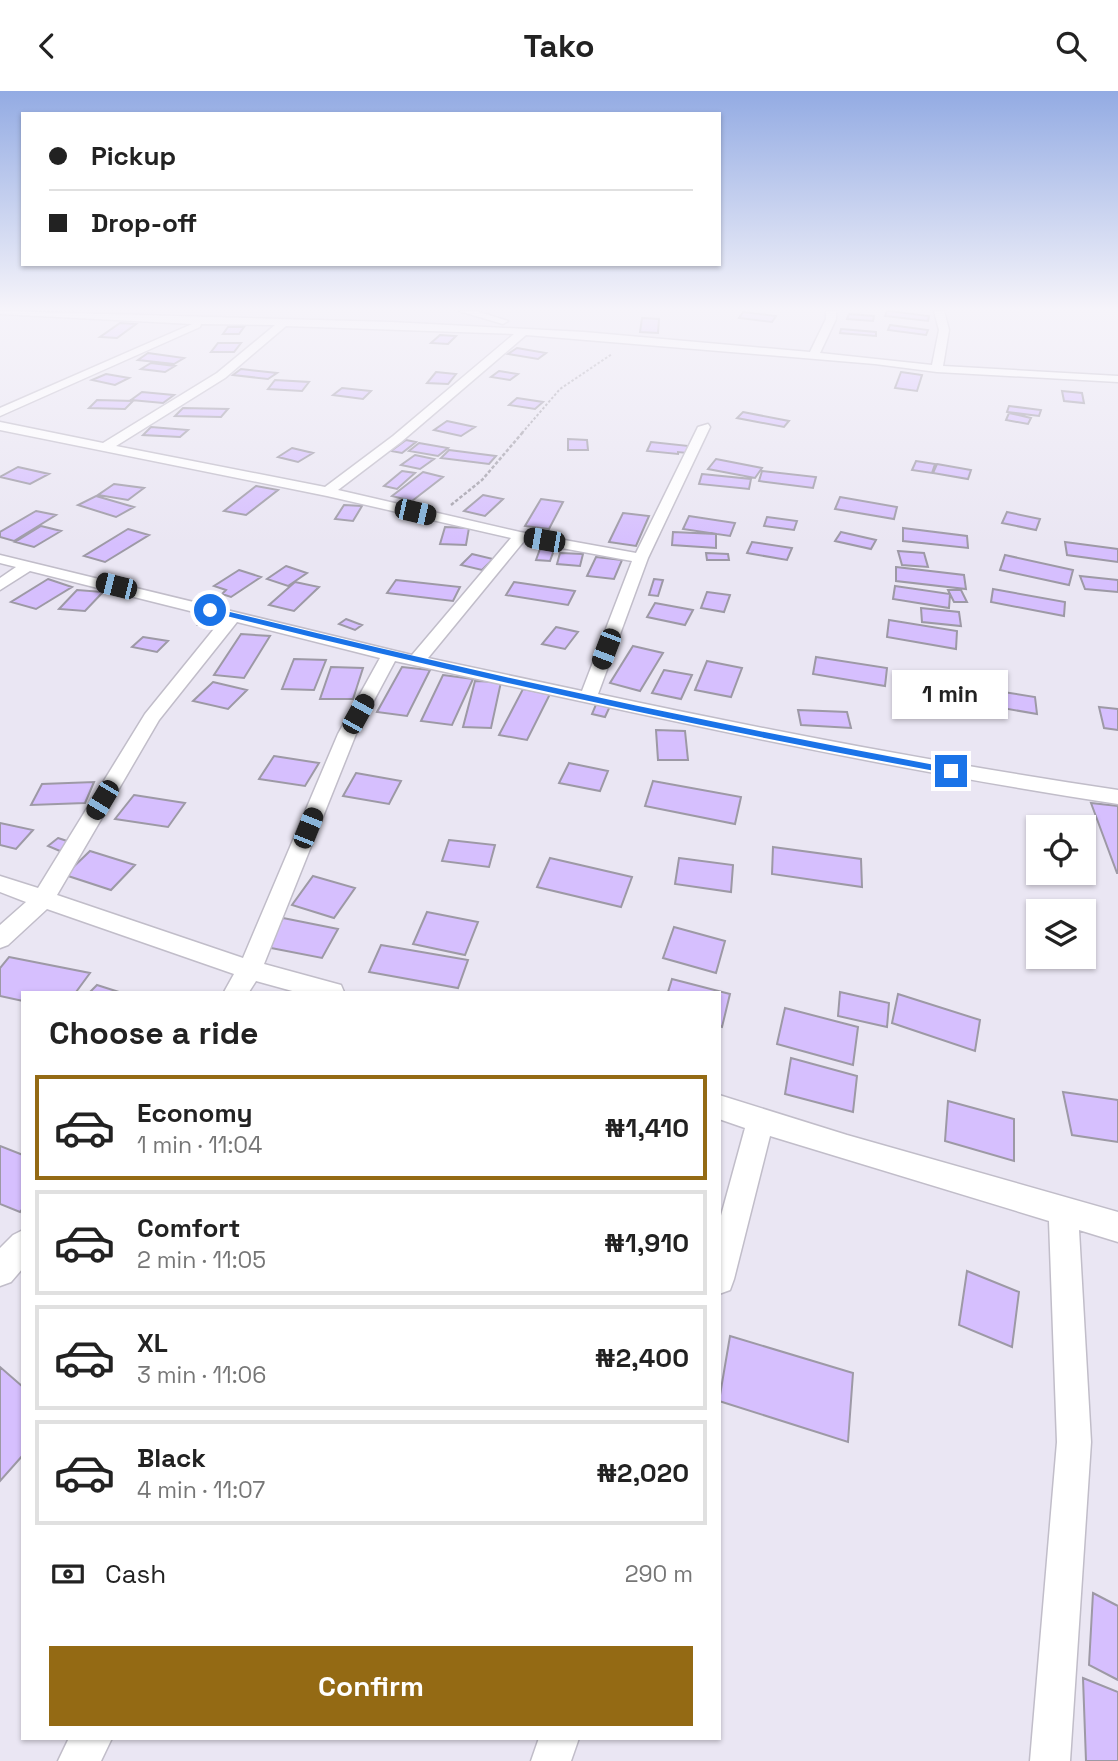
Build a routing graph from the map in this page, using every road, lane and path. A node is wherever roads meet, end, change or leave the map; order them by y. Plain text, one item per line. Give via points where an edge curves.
1 (52, 389) edge
2 (202, 389) edge
3 (456, 389) edge
4 (560, 389) edge
5 (0, 412) edge
6 (0, 426) edge
7 (704, 427) dead end
8 (105, 447) junction
9 (327, 492) junction
10 (437, 517) junction
11 (520, 536) junction
12 (0, 558) edge
13 (641, 558) junction
14 (29, 565) junction
15 (0, 585) edge
16 (233, 616) junction
17 (390, 655) junction
18 (417, 660) junction
19 (588, 697) junction
20 (1118, 797) edge
21 (0, 884) edge
22 (43, 898) junction
23 (0, 939) edge
24 (250, 970) junction
25 (237, 991) edge
26 (328, 991) edge
27 (721, 1108) edge
28 (761, 1119) junction
29 (1063, 1210) junction
30 (1118, 1227) edge
31 (21, 1247) edge
32 (0, 1271) edge
33 (721, 1271) edge
34 (91, 1740) edge
35 (558, 1740) edge
36 (78, 1761) edge
37 (551, 1761) edge
38 (1050, 1761) edge

1 - 5 street
2 - 8 street
3 - 9 street
4 - 10 path via 482,480
6 - 8 street
7 - 13 street
8 - 9 street
9 - 10 street
10 - 11 street
11 - 13 street
11 - 18 street
12 - 14 street
13 - 19 street
14 - 15 street
14 - 16 street
16 - 17 street
16 - 22 street via 151,718
17 - 18 street
17 - 24 street via 347,734
18 - 19 street
19 - 20 street via 828,749
21 - 22 street
22 - 23 street
22 - 24 street
24 - 25 street
24 - 26 street
27 - 28 street
28 - 29 street
28 - 33 street
29 - 30 street
29 - 38 street via 1073,1442
31 - 32 street
34 - 36 street
35 - 37 street

